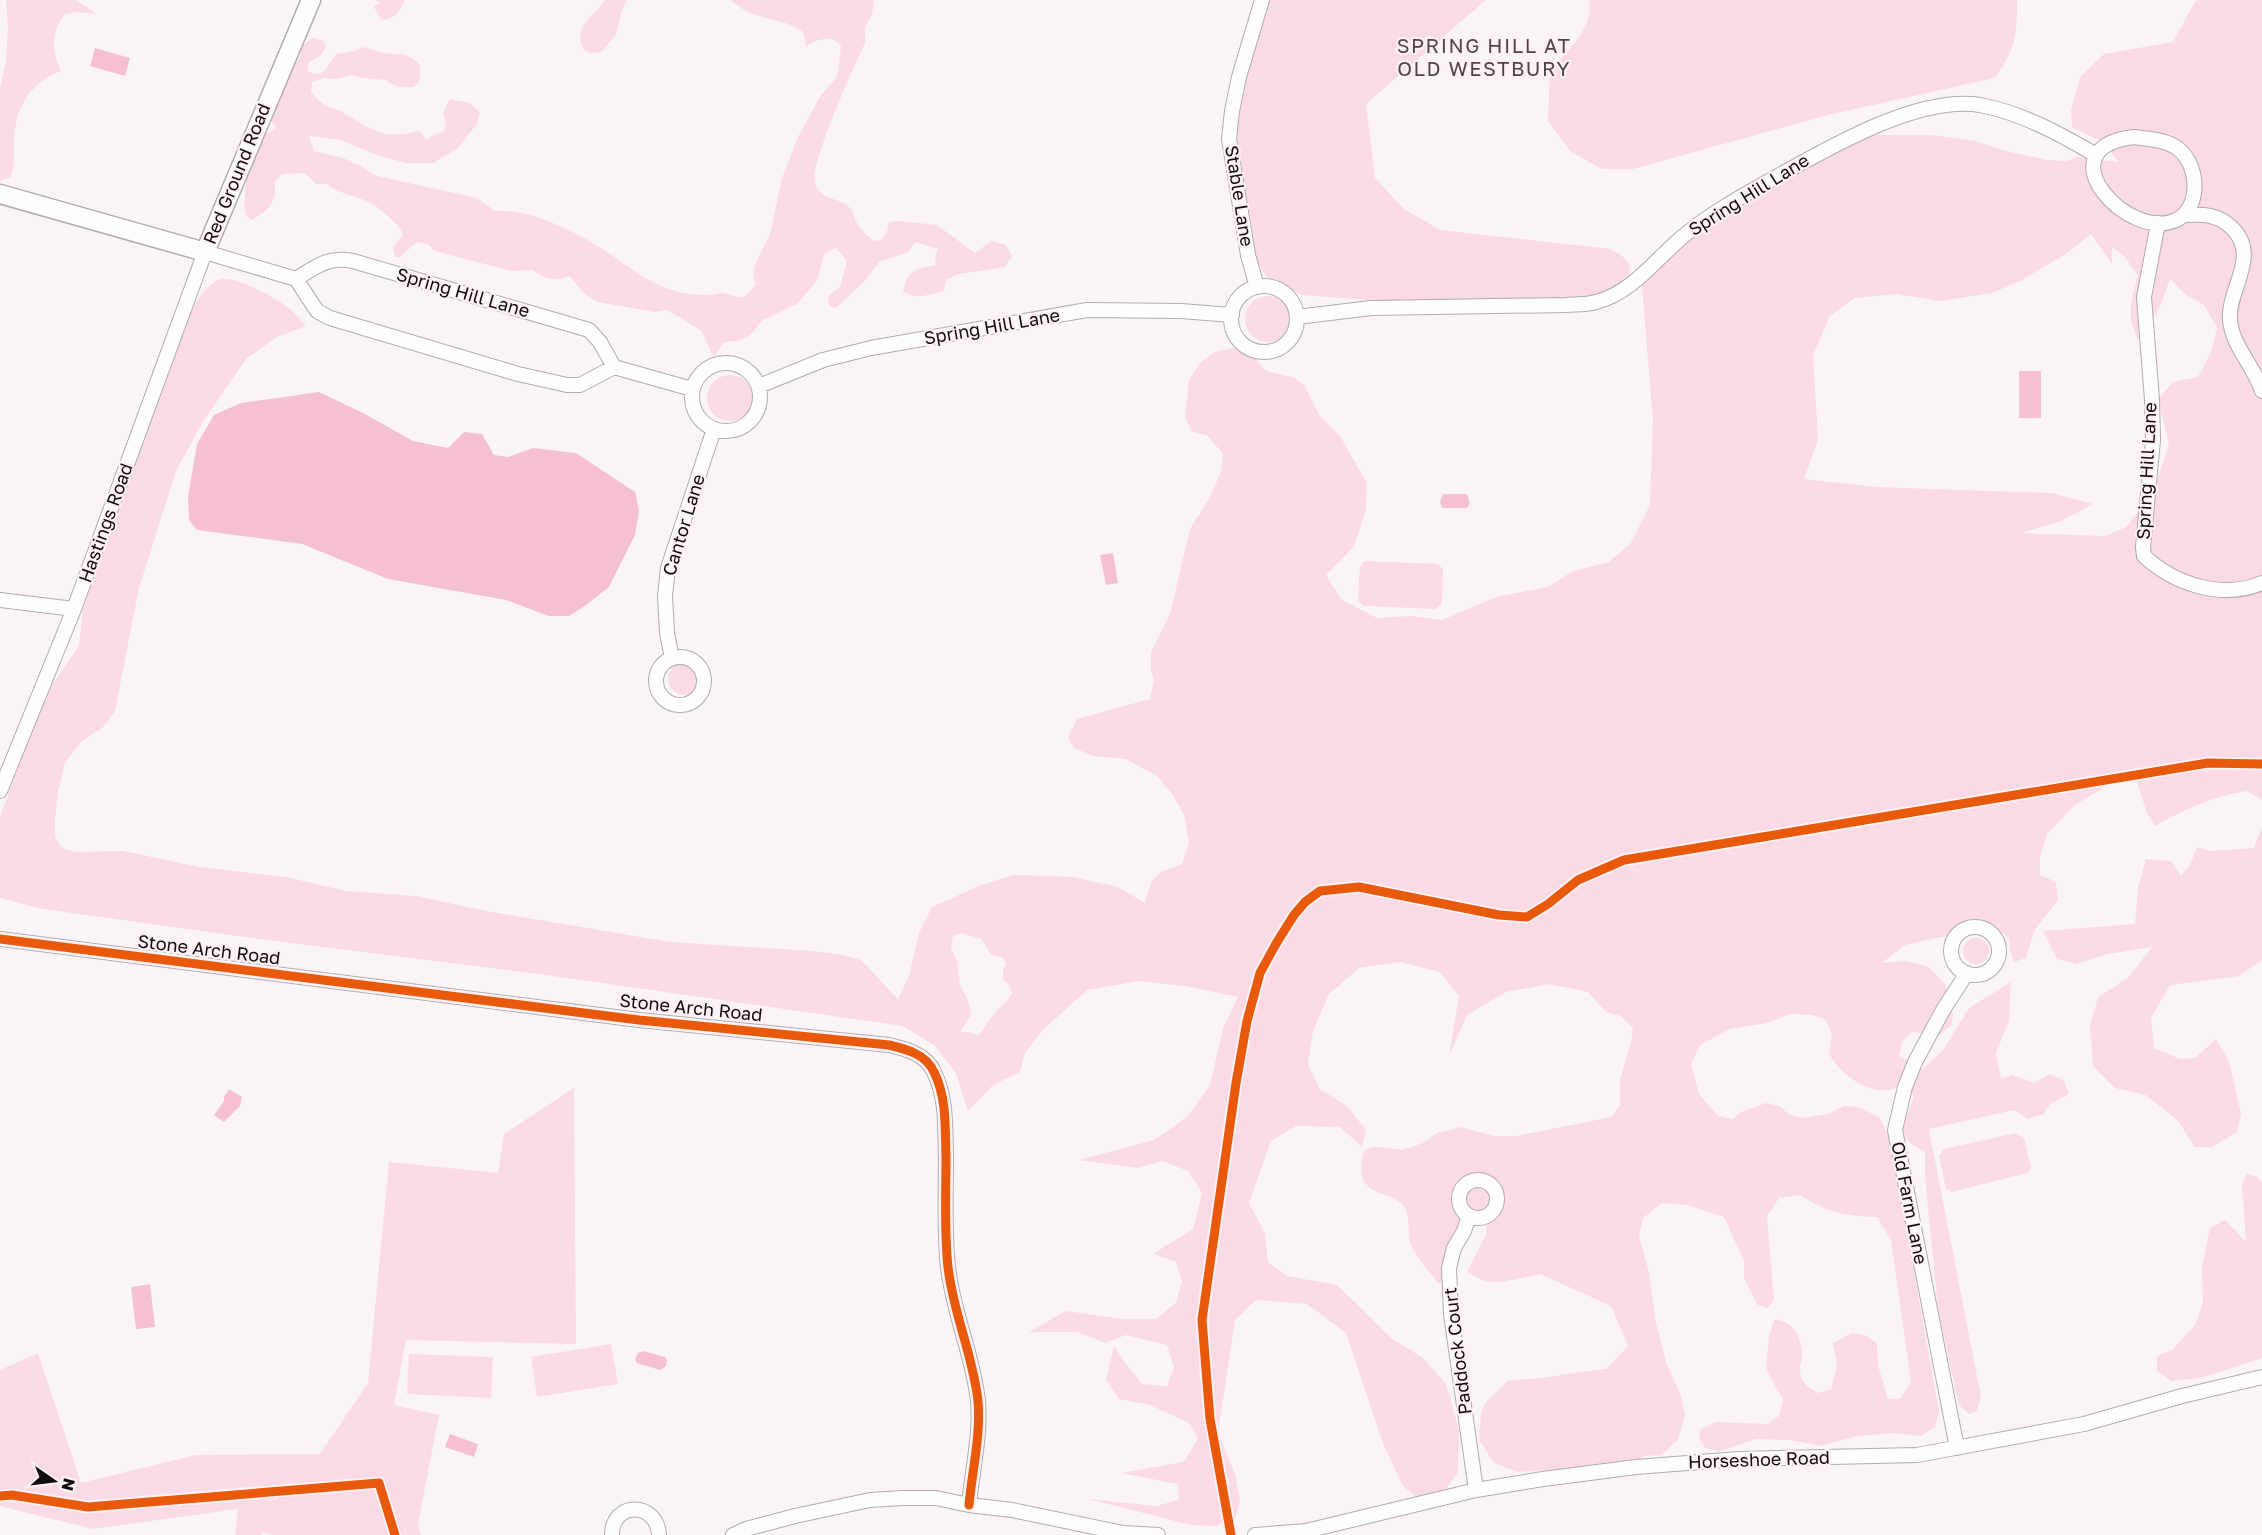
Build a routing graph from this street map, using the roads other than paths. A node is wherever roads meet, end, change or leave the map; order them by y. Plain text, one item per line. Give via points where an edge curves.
1 (311, 0) edge
2 (1262, 0) edge
3 (2096, 155) junction
4 (0, 194) edge
5 (2185, 215) junction
6 (2158, 223) junction
7 (206, 252) junction
8 (296, 279) junction
9 (1257, 287) junction
10 (1232, 315) junction
11 (1297, 317) junction
12 (615, 367) junction
13 (759, 386) junction
14 (692, 389) junction
15 (2262, 391) edge
16 (714, 429) junction
17 (2262, 583) edge
18 (0, 600) edge
19 (74, 609) junction
20 (672, 658) dead end
21 (0, 791) edge
22 (0, 939) edge
23 (1967, 973) dead end
24 (1469, 1216) dead end
25 (2262, 1377) edge
26 (1957, 1448) junction
27 (1476, 1490) junction
28 (969, 1505) junction
29 (612, 1535) edge
30 (659, 1535) edge
31 (733, 1535) edge
32 (1158, 1535) edge
33 (1255, 1535) edge

1 - 7 street, Red Ground Road
2 - 9 street, Stable Lane via 1239,77 1229,140
3 - 5 street via 2107,143 2133,137 2174,146 2187,157 2194,174 2193,196
3 - 6 street via 2093,173 2104,195 2132,216
3 - 11 street, Spring Hill Lane via 2021,116 1979,105 1928,109 1862,130 1752,191 1686,234 1627,287 1595,302 1371,308
4 - 7 street, Red Ground Road
5 - 6 street
5 - 15 street via 2205,213 2223,220 2237,233 2243,264 2229,317 2232,334
6 - 17 street, Spring Hill Lane via 2144,297 2153,440 2144,556 2158,570 2194,585 2227,592
7 - 8 street
7 - 19 street, Hastings Road
8 - 12 street via 317,311 330,318 518,374 580,385
8 - 12 street, Spring Hill Lane via 327,261 353,261 589,330
9 - 10 street via 1240,297
9 - 11 street via 1271,287 1284,293 1294,304
10 - 11 street via 1235,335 1242,344 1263,352 1287,343
10 - 13 street, Spring Hill Lane via 1101,309 1076,312 871,348 824,360
12 - 14 street
13 - 14 street via 746,368 724,362 704,370
13 - 16 street via 758,408 746,425 735,430
14 - 16 street via 693,409 698,418
16 - 20 street, Cantor Lane via 668,568 665,596
18 - 19 street
19 - 21 street, Hastings Road
22 - 28 street, Stone Arch Road via 639,1020 889,1045 913,1051 934,1070 943,1097 948,1267 978,1399 979,1423
23 - 26 street, Old Farm Lane via 1915,1062 1895,1130
24 - 27 street, Paddock Court via 1454,1248 1449,1274
25 - 26 street, Horseshoe Road via 2084,1424
26 - 27 street, Horseshoe Road via 1917,1455 1739,1459 1636,1467
27 - 33 street, Horseshoe Road via 1306,1531
28 - 31 street via 936,1498 870,1500 795,1516
28 - 32 street via 1123,1533
29 - 30 street via 617,1518 637,1509 651,1515

